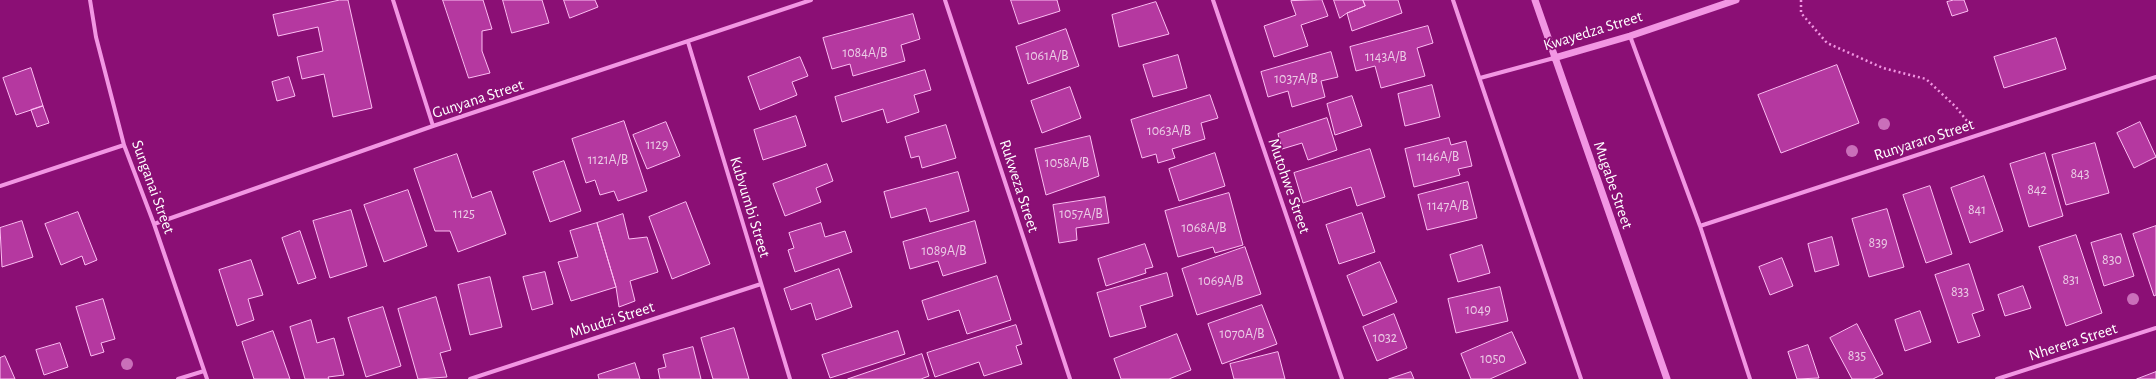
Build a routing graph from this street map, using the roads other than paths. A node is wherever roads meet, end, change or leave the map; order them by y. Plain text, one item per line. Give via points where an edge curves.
1 (90, 0) edge
2 (393, 0) edge
3 (811, 0) edge
4 (945, 0) edge
5 (1213, 0) edge
6 (1453, 0) edge
7 (1534, 0) edge
8 (1736, 0) edge
9 (1630, 36) junction
10 (688, 42) junction
11 (1554, 58) junction
12 (2156, 77) edge
13 (1480, 78) junction
14 (433, 126) junction
15 (124, 145) junction
16 (0, 186) edge
17 (154, 224) junction
18 (1700, 226) junction
19 (761, 284) junction
20 (2156, 328) edge
21 (204, 371) junction
22 (178, 379) edge
23 (207, 379) edge
24 (470, 379) edge
25 (790, 379) edge
26 (1070, 379) edge
27 (1342, 379) edge
28 (1581, 379) edge
29 (1667, 379) edge
30 (1750, 379) edge
31 (1997, 379) edge

1 - 15 street, Sunganai Street via 96,36
2 - 14 street
3 - 10 street, Gunyana Street
4 - 26 street, Rukweza Street
5 - 27 street, Mutohwe Street
6 - 13 street
7 - 11 street, Mugabe Street
8 - 9 street, Kwayedza Street
9 - 11 street, Kwayedza Street
9 - 18 street
10 - 14 street, Gunyana Street
10 - 19 street, Kubvumbi Street
11 - 13 street, Kwayedza Street
11 - 29 street, Mugabe Street
12 - 18 street, Runyararo Street
13 - 28 street
14 - 17 street, Gunyana Street
15 - 16 street
15 - 17 street, Sunganai Street
17 - 21 street, Sunganai Street
18 - 30 street
19 - 24 street, Mbudzi Street
19 - 25 street, Kubvumbi Street
20 - 31 street, Nherera Street
21 - 22 street
21 - 23 street, Sunganai Street

